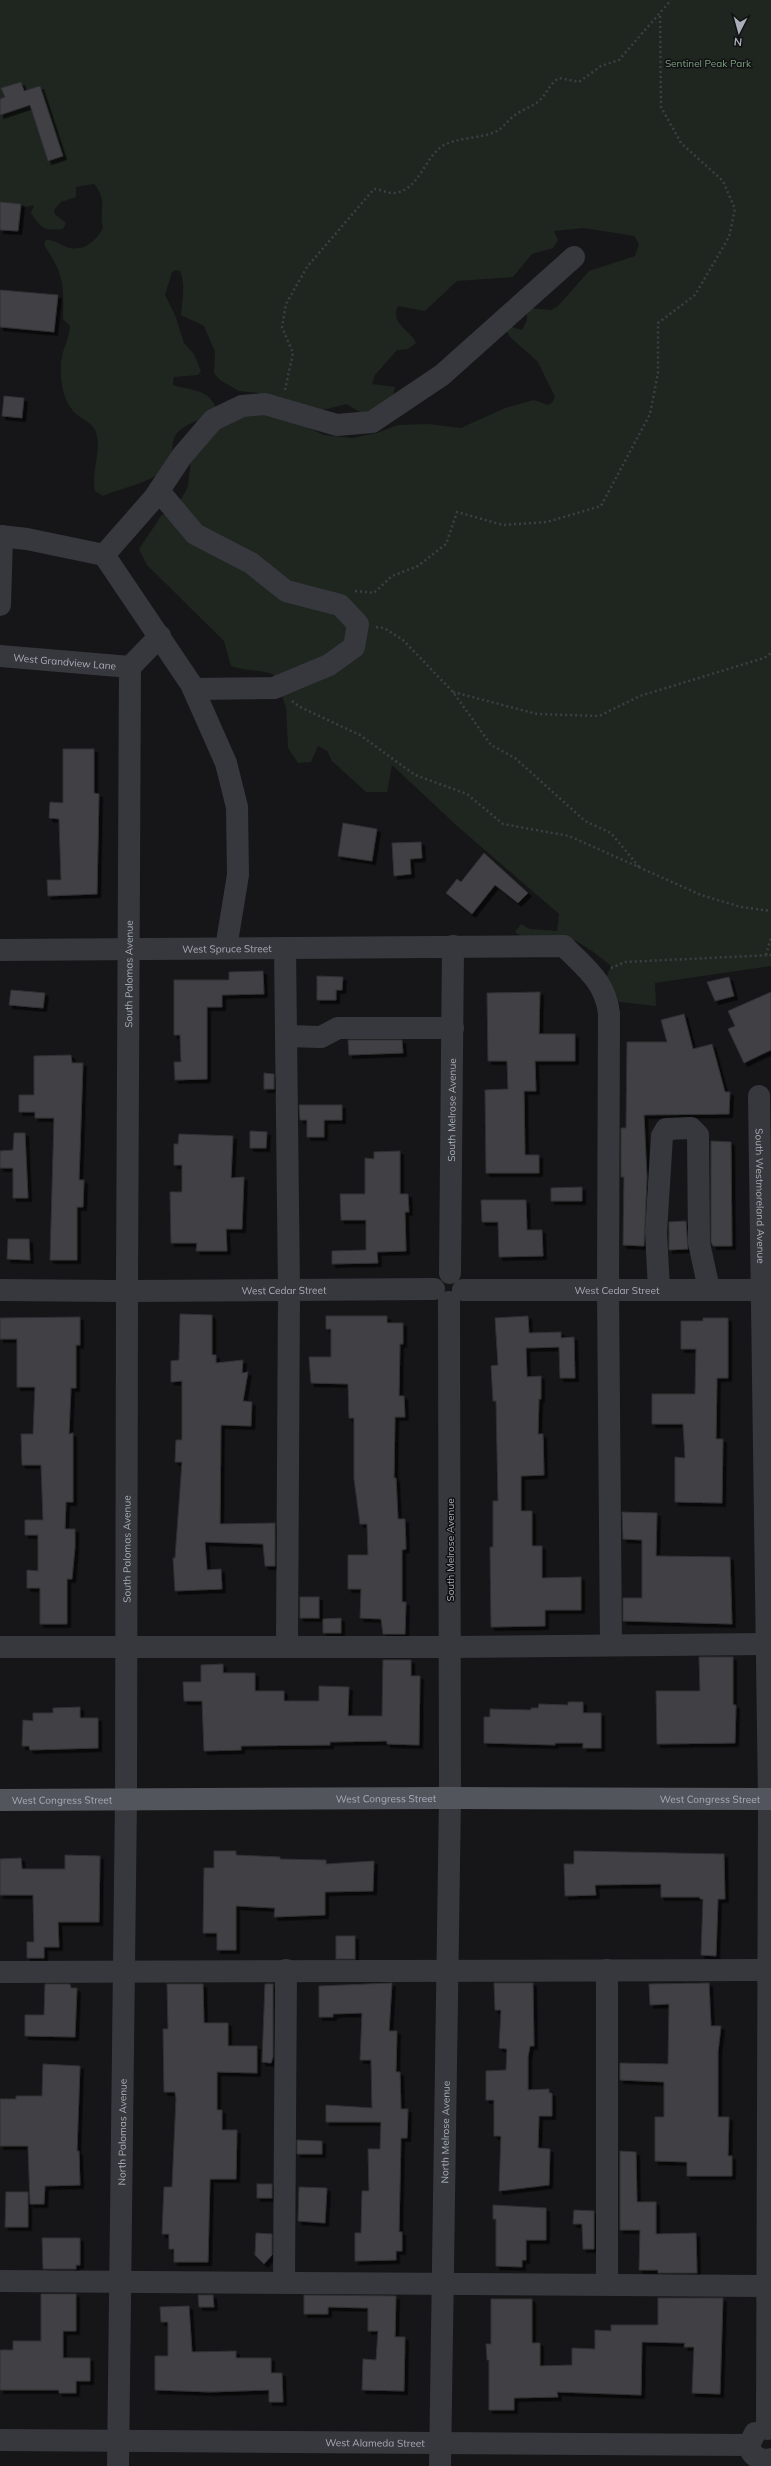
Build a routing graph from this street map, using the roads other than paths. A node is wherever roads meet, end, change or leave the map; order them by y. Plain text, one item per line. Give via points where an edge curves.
1 (574, 257) dead end
2 (159, 491) junction
3 (1, 536) edge
4 (104, 555) junction
5 (0, 605) edge
6 (160, 636) junction
7 (0, 656) edge
8 (130, 667) junction
9 (194, 689) junction
10 (453, 946) junction
11 (226, 948) junction
12 (285, 948) junction
13 (129, 949) junction
14 (0, 950) edge
15 (453, 1028) junction
16 (286, 1036) junction
17 (759, 1096) dead end
18 (449, 1288) junction
19 (709, 1289) junction
20 (0, 1290) edge
21 (288, 1290) junction
22 (608, 1290) junction
23 (659, 1290) junction
24 (766, 1290) edge
25 (126, 1291) junction
26 (768, 1436) edge
27 (769, 1644) edge
28 (126, 1646) junction
29 (611, 1646) junction
30 (0, 1647) edge
31 (287, 1647) junction
32 (450, 1647) junction
33 (450, 1798) junction
34 (126, 1799) junction
35 (770, 1799) edge
36 (0, 1800) edge
37 (770, 1964) edge
38 (447, 1969) junction
39 (286, 1970) junction
40 (607, 1970) junction
41 (124, 1971) junction
42 (0, 1972) edge
43 (770, 2125) edge
44 (0, 2280) edge
45 (120, 2281) junction
46 (284, 2282) junction
47 (442, 2283) junction
48 (607, 2284) junction
49 (769, 2286) edge
50 (769, 2430) edge
51 (0, 2440) edge
52 (118, 2441) junction
53 (440, 2444) junction
54 (749, 2444) junction
55 (767, 2462) edge
56 (118, 2466) edge
57 (440, 2466) edge

1 - 2 street via 442,375 372,422 336,425 265,404 242,406 213,420 182,456
2 - 4 street
2 - 9 street via 195,534 251,563 286,591 340,605 358,624 354,647 329,665 274,688
3 - 4 street
3 - 5 street
4 - 6 street
6 - 8 street
6 - 9 street
7 - 8 street, West Grandview Lane
8 - 13 street, South Palomas Avenue
9 - 11 street via 226,763 237,807 238,875
10 - 12 street, West Spruce Street
10 - 15 street, South Melrose Avenue
10 - 22 street, West Spruce Street via 564,946 591,974 607,996
11 - 12 street, West Spruce Street
11 - 13 street, West Spruce Street
12 - 16 street
13 - 14 street, West Spruce Street
13 - 25 street, South Palomas Avenue
15 - 16 street via 338,1028 321,1037
15 - 18 street, South Melrose Avenue
16 - 21 street
17 - 24 street, South Westmoreland Avenue
18 - 21 street, West Cedar Street
18 - 22 street, West Cedar Street
18 - 32 street, South Melrose Avenue
19 - 23 street, West Cedar Street
19 - 23 street via 699,1243 698,1134 691,1128 666,1129 662,1136 656,1232
19 - 24 street, West Cedar Street
20 - 25 street, West Cedar Street
21 - 25 street, West Cedar Street
21 - 31 street
22 - 23 street, West Cedar Street
22 - 29 street, West Spruce Street
24 - 26 street, South Westmoreland Avenue
25 - 28 street, South Palomas Avenue
26 - 27 street, South Westmoreland Avenue
27 - 29 street
27 - 35 street, South Westmoreland Avenue
28 - 30 street
28 - 31 street
28 - 34 street, South Palomas Avenue
29 - 32 street
31 - 32 street
32 - 33 street, South Melrose Avenue
33 - 34 main road, West Congress Street
33 - 35 main road, West Congress Street
33 - 38 street, North Melrose Avenue
34 - 36 main road, West Congress Street
34 - 41 street, North Palomas Avenue
35 - 37 street, South Westmoreland Avenue
37 - 40 street
37 - 43 street, South Westmoreland Avenue
38 - 39 street
38 - 40 street
38 - 47 street, North Melrose Avenue
39 - 41 street
39 - 46 street
40 - 48 street
41 - 42 street
41 - 45 street, North Palomas Avenue
43 - 49 street, South Westmoreland Avenue
44 - 45 street
45 - 46 street
45 - 52 street, North Palomas Avenue
46 - 47 street
47 - 48 street
47 - 53 street, North Melrose Avenue
48 - 49 street
49 - 50 street, South Westmoreland Avenue
50 - 54 street via 756,2431
51 - 52 street, West Alameda Street
52 - 53 street, West Alameda Street
52 - 56 street, North Palomas Avenue
53 - 54 street, West Alameda Street
53 - 57 street, North Melrose Avenue
54 - 55 street via 752,2454

